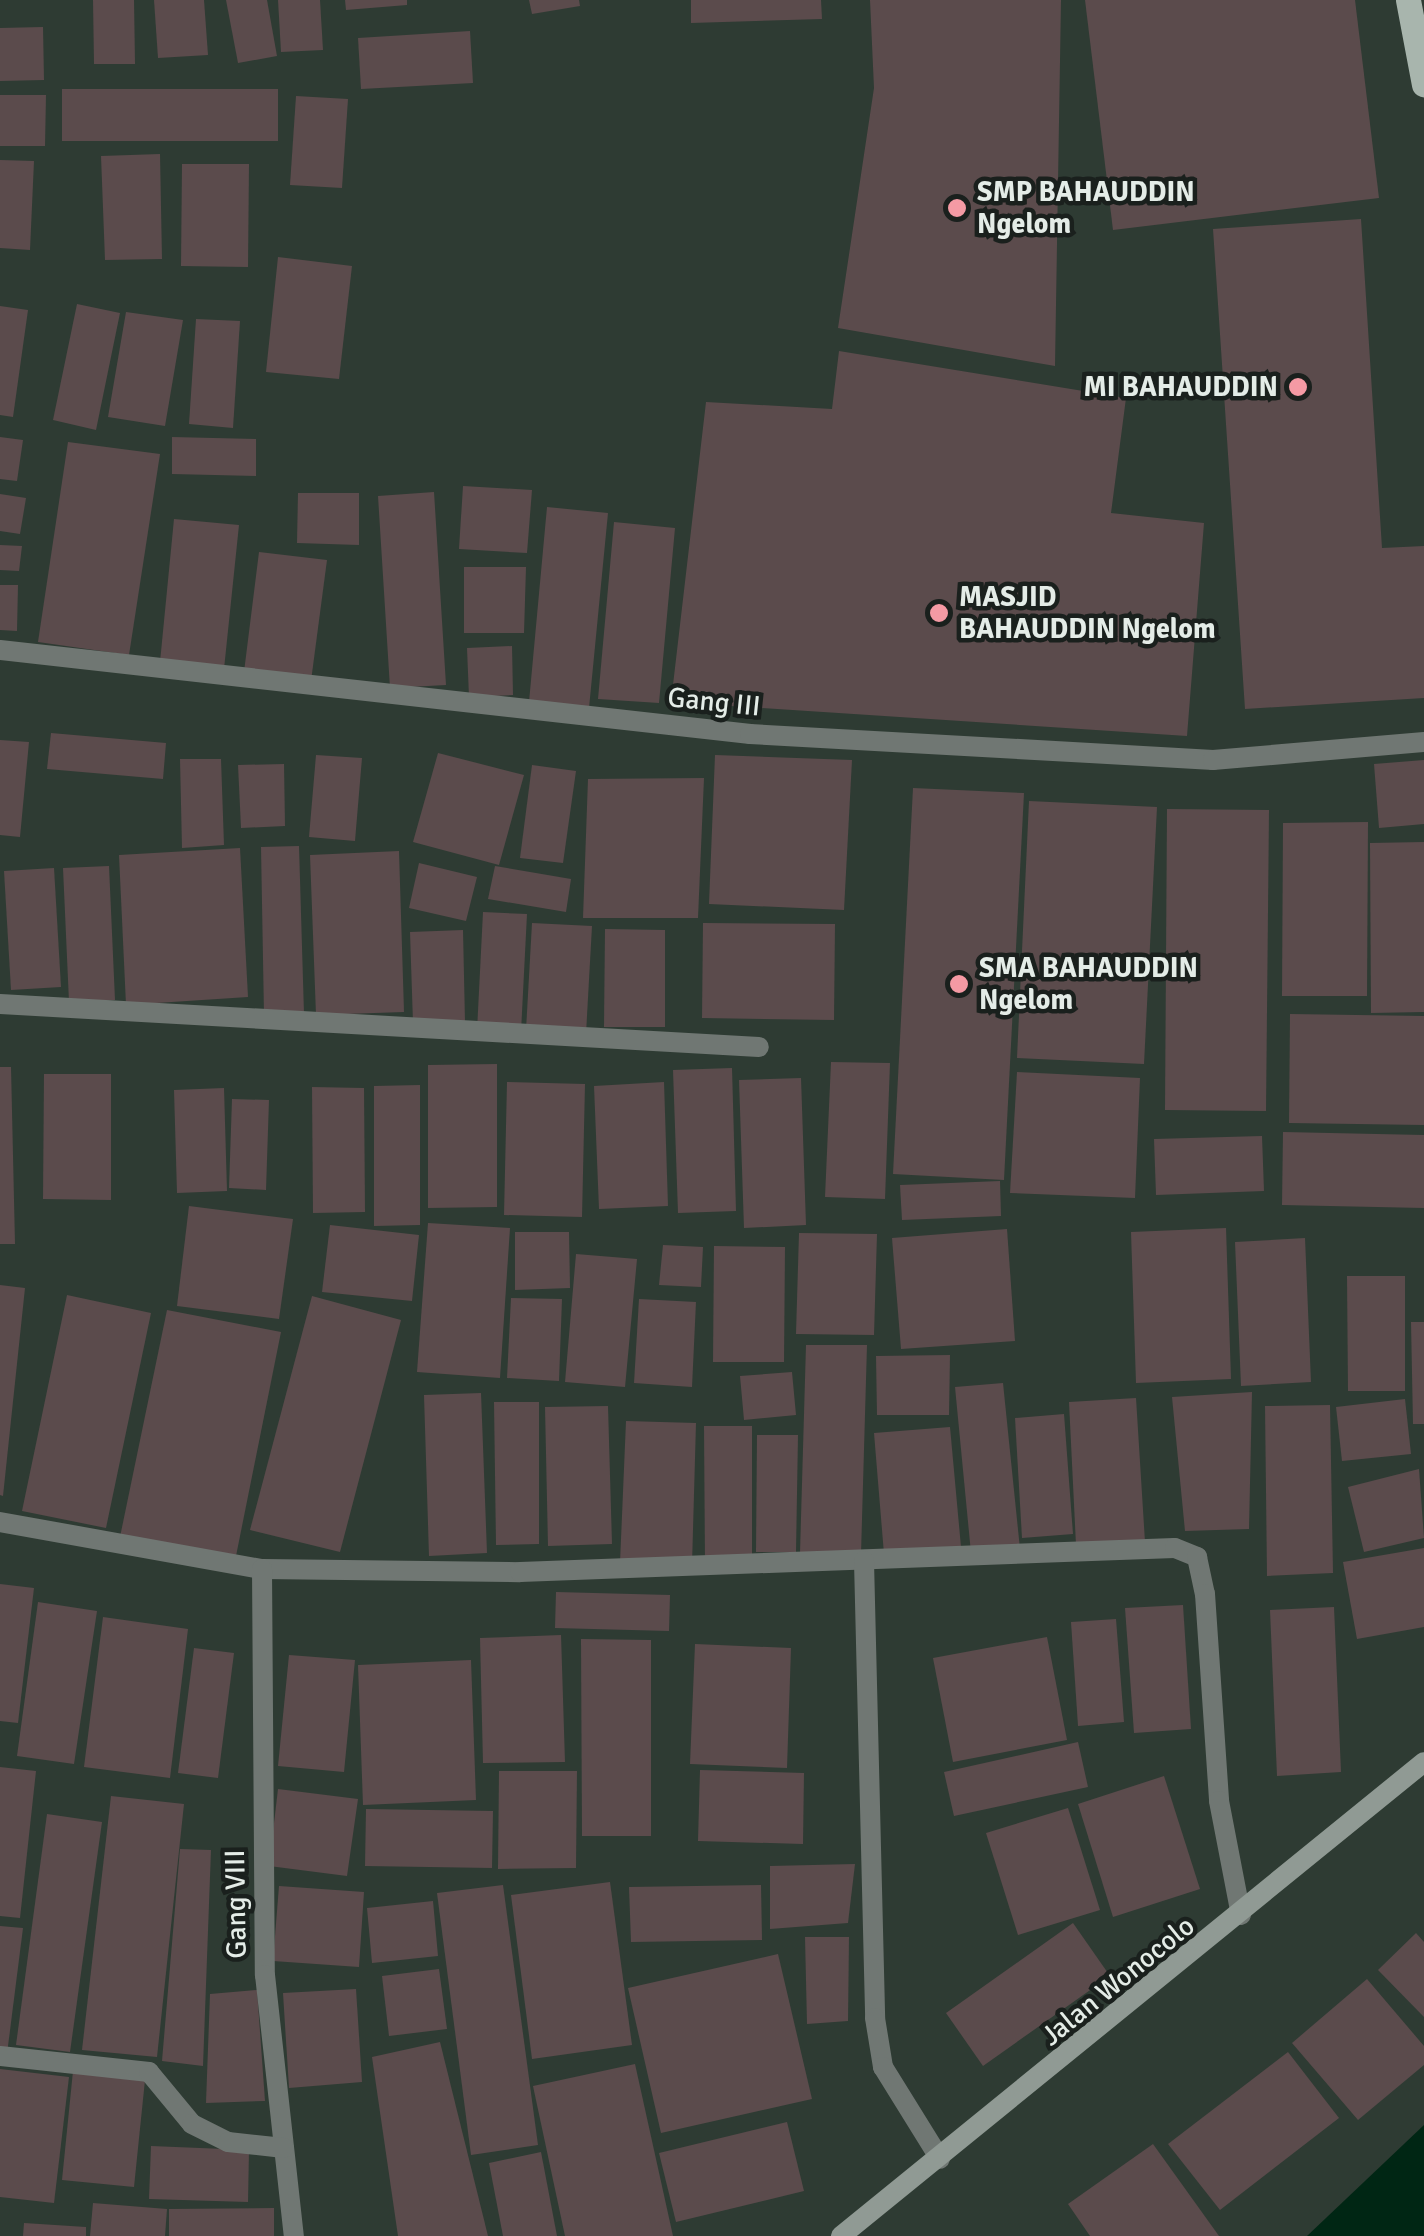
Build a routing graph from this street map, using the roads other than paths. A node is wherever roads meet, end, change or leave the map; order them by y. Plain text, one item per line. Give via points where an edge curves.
1 (1408, 0) edge
2 (1424, 85) edge
3 (0, 650) edge
4 (1424, 742) edge
5 (0, 1004) edge
6 (759, 1047) dead end
7 (0, 1522) edge
8 (864, 1561) junction
9 (262, 1569) junction
10 (1424, 1762) edge
11 (1241, 1915) junction
12 (0, 2056) edge
13 (284, 2148) junction
14 (940, 2159) junction
15 (294, 2236) edge
16 (841, 2236) edge

1 - 2 main road
3 - 4 street, Gang III via 770,736 1214,760
5 - 6 street
7 - 9 street
8 - 9 street via 520,1572
8 - 11 street via 1175,1548 1197,1557 1219,1800
8 - 14 street via 875,2018 883,2067
9 - 13 street, Gang VIII via 265,1976
10 - 11 main road, Jalan Wonocolo
11 - 14 main road, Jalan Wonocolo
12 - 13 street via 148,2072 192,2124 228,2142
13 - 15 street, Gang VIII
14 - 16 main road, Jalan Wonocolo

